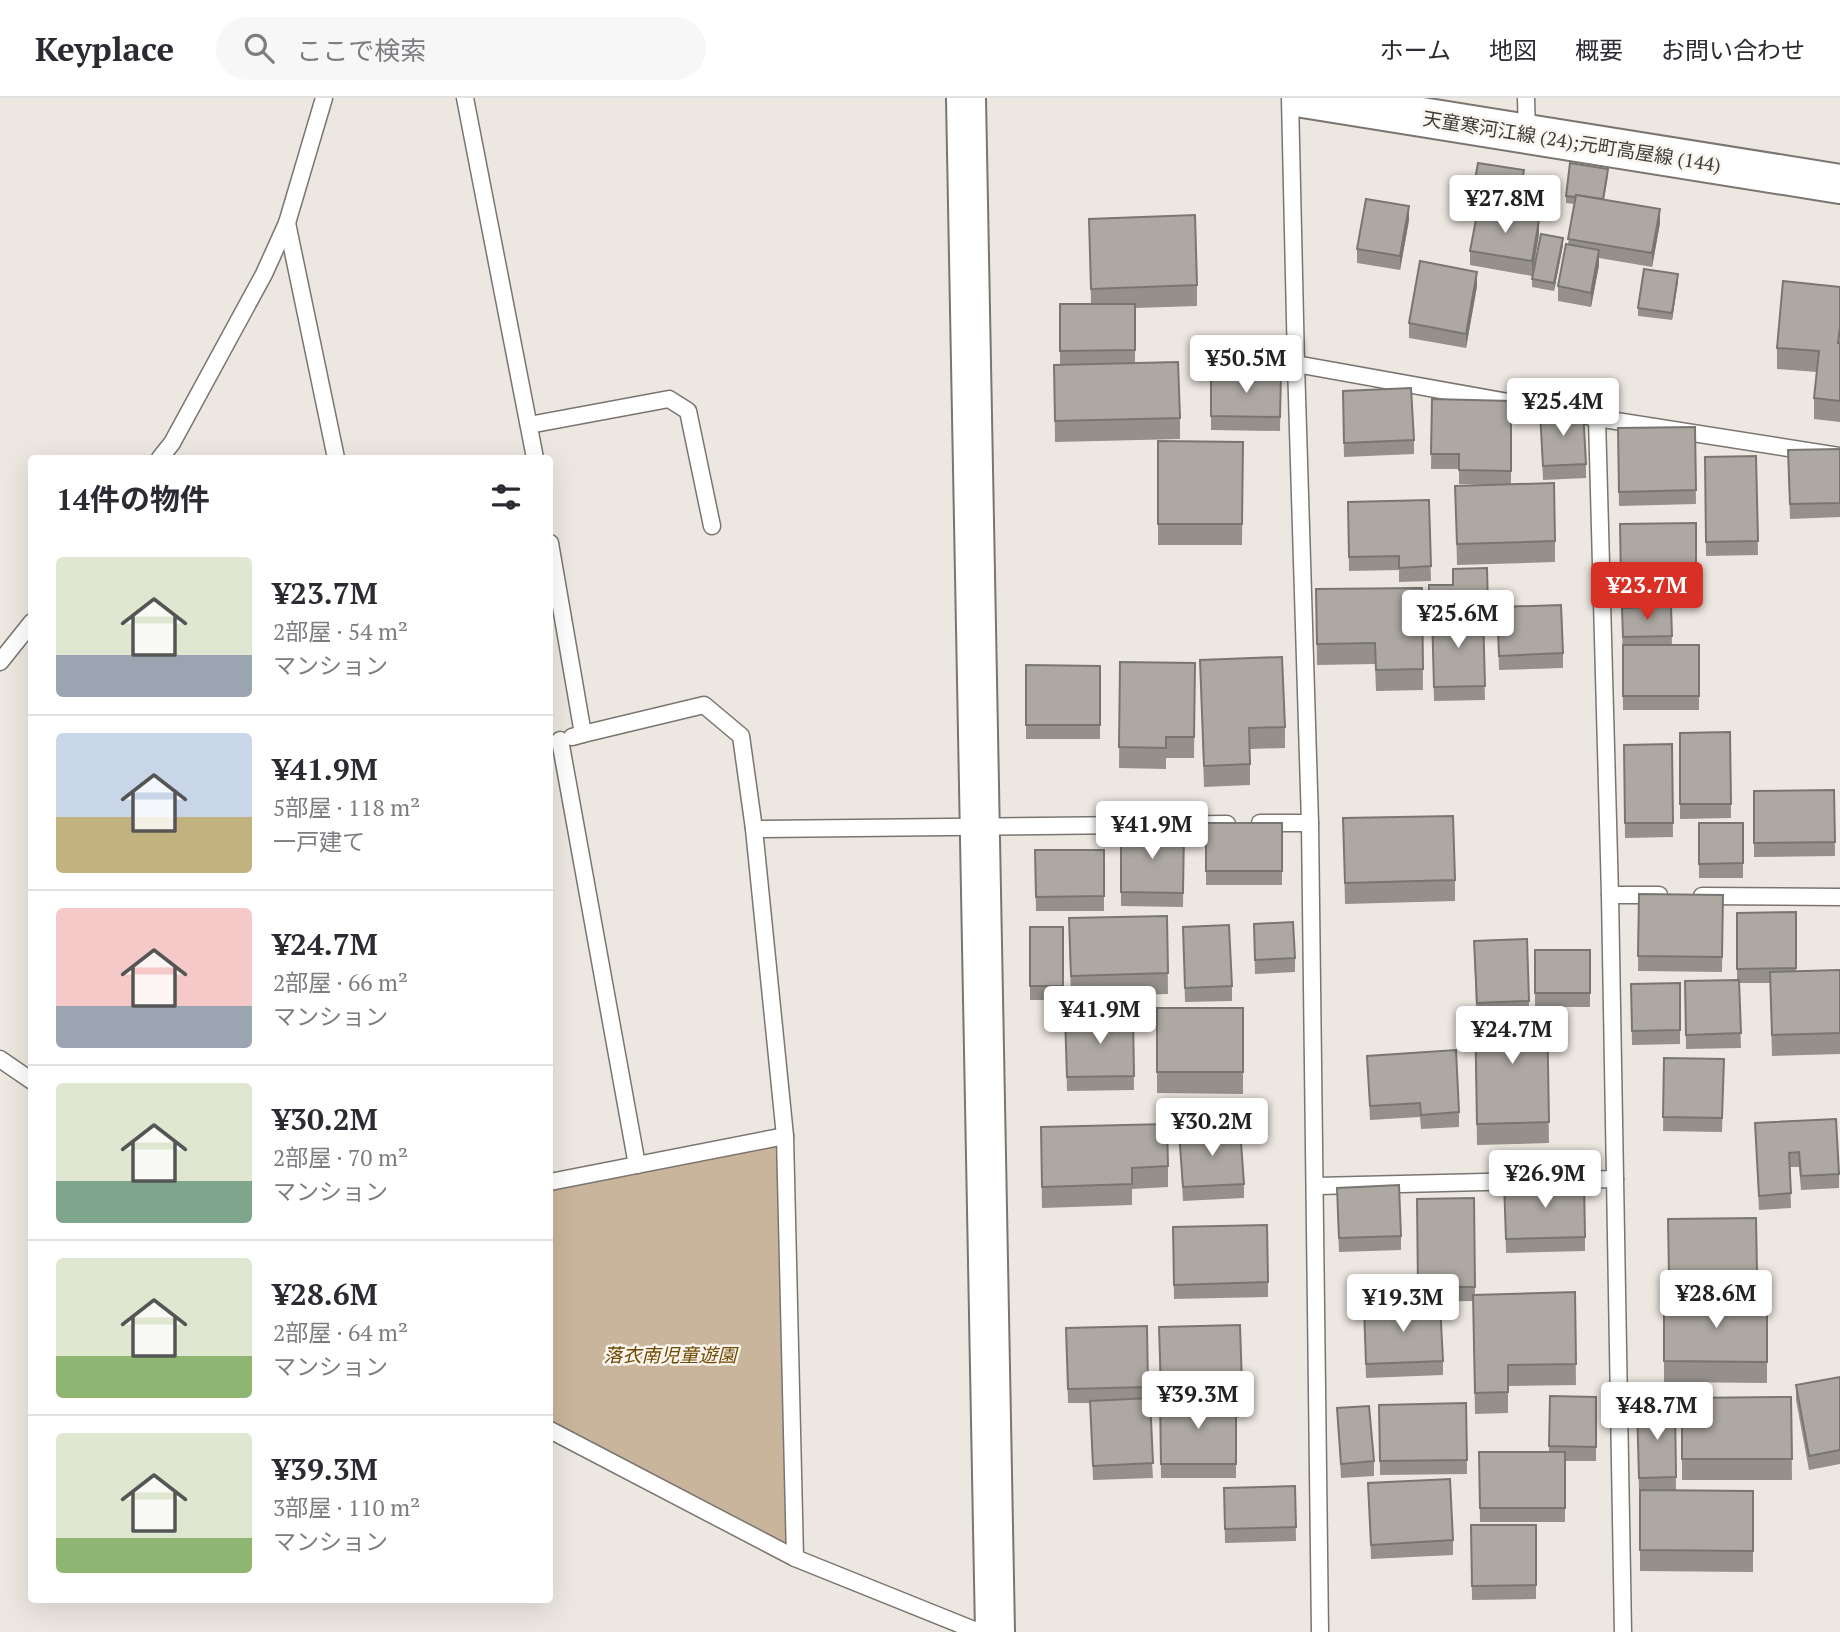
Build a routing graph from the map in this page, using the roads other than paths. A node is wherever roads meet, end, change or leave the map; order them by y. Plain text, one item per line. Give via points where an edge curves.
1 (324, 98) edge
2 (465, 98) edge
3 (966, 98) edge
4 (1290, 98) edge
5 (1303, 98) edge
6 (1527, 116) edge
7 (1840, 184) edge
8 (287, 223) junction
9 (1296, 364) junction
10 (1597, 418) junction
11 (529, 425) junction
12 (162, 455) edge
13 (335, 455) edge
14 (534, 455) edge
15 (1840, 456) edge
16 (712, 526) dead end
17 (553, 559) edge
18 (28, 627) edge
19 (0, 662) edge
20 (583, 734) junction
21 (555, 741) edge
22 (1310, 823) junction
23 (978, 827) junction
24 (754, 829) junction
25 (1610, 895) junction
26 (1840, 897) edge
27 (0, 1059) edge
28 (28, 1078) edge
29 (785, 1136) junction
30 (637, 1165) junction
31 (1615, 1179) junction
32 (553, 1181) edge
33 (1317, 1186) junction
34 (553, 1432) edge
35 (794, 1558) junction
36 (979, 1632) edge
37 (995, 1632) edge
38 (1320, 1632) edge
39 (1623, 1632) edge

1 - 8 lane
2 - 11 lane
3 - 23 street
4 - 9 lane
5 - 6 street, 天童寒河江線 (24);元町高屋線 (144)
6 - 7 street, 天童寒河江線 (24);元町高屋線 (144)
8 - 12 lane via 264,274
8 - 13 lane
9 - 10 lane
9 - 22 lane
10 - 15 lane
10 - 25 lane
11 - 14 lane
11 - 16 lane via 669,399 688,411
17 - 20 lane
18 - 19 lane
20 - 21 lane
20 - 24 lane via 704,705 741,736
21 - 30 lane
22 - 23 lane
22 - 33 lane
23 - 24 lane
23 - 37 street
24 - 29 lane
25 - 26 lane
25 - 31 lane
27 - 28 lane
29 - 30 lane
29 - 35 lane
30 - 32 lane
31 - 33 lane
31 - 39 lane
33 - 38 lane
34 - 35 lane
35 - 36 lane

